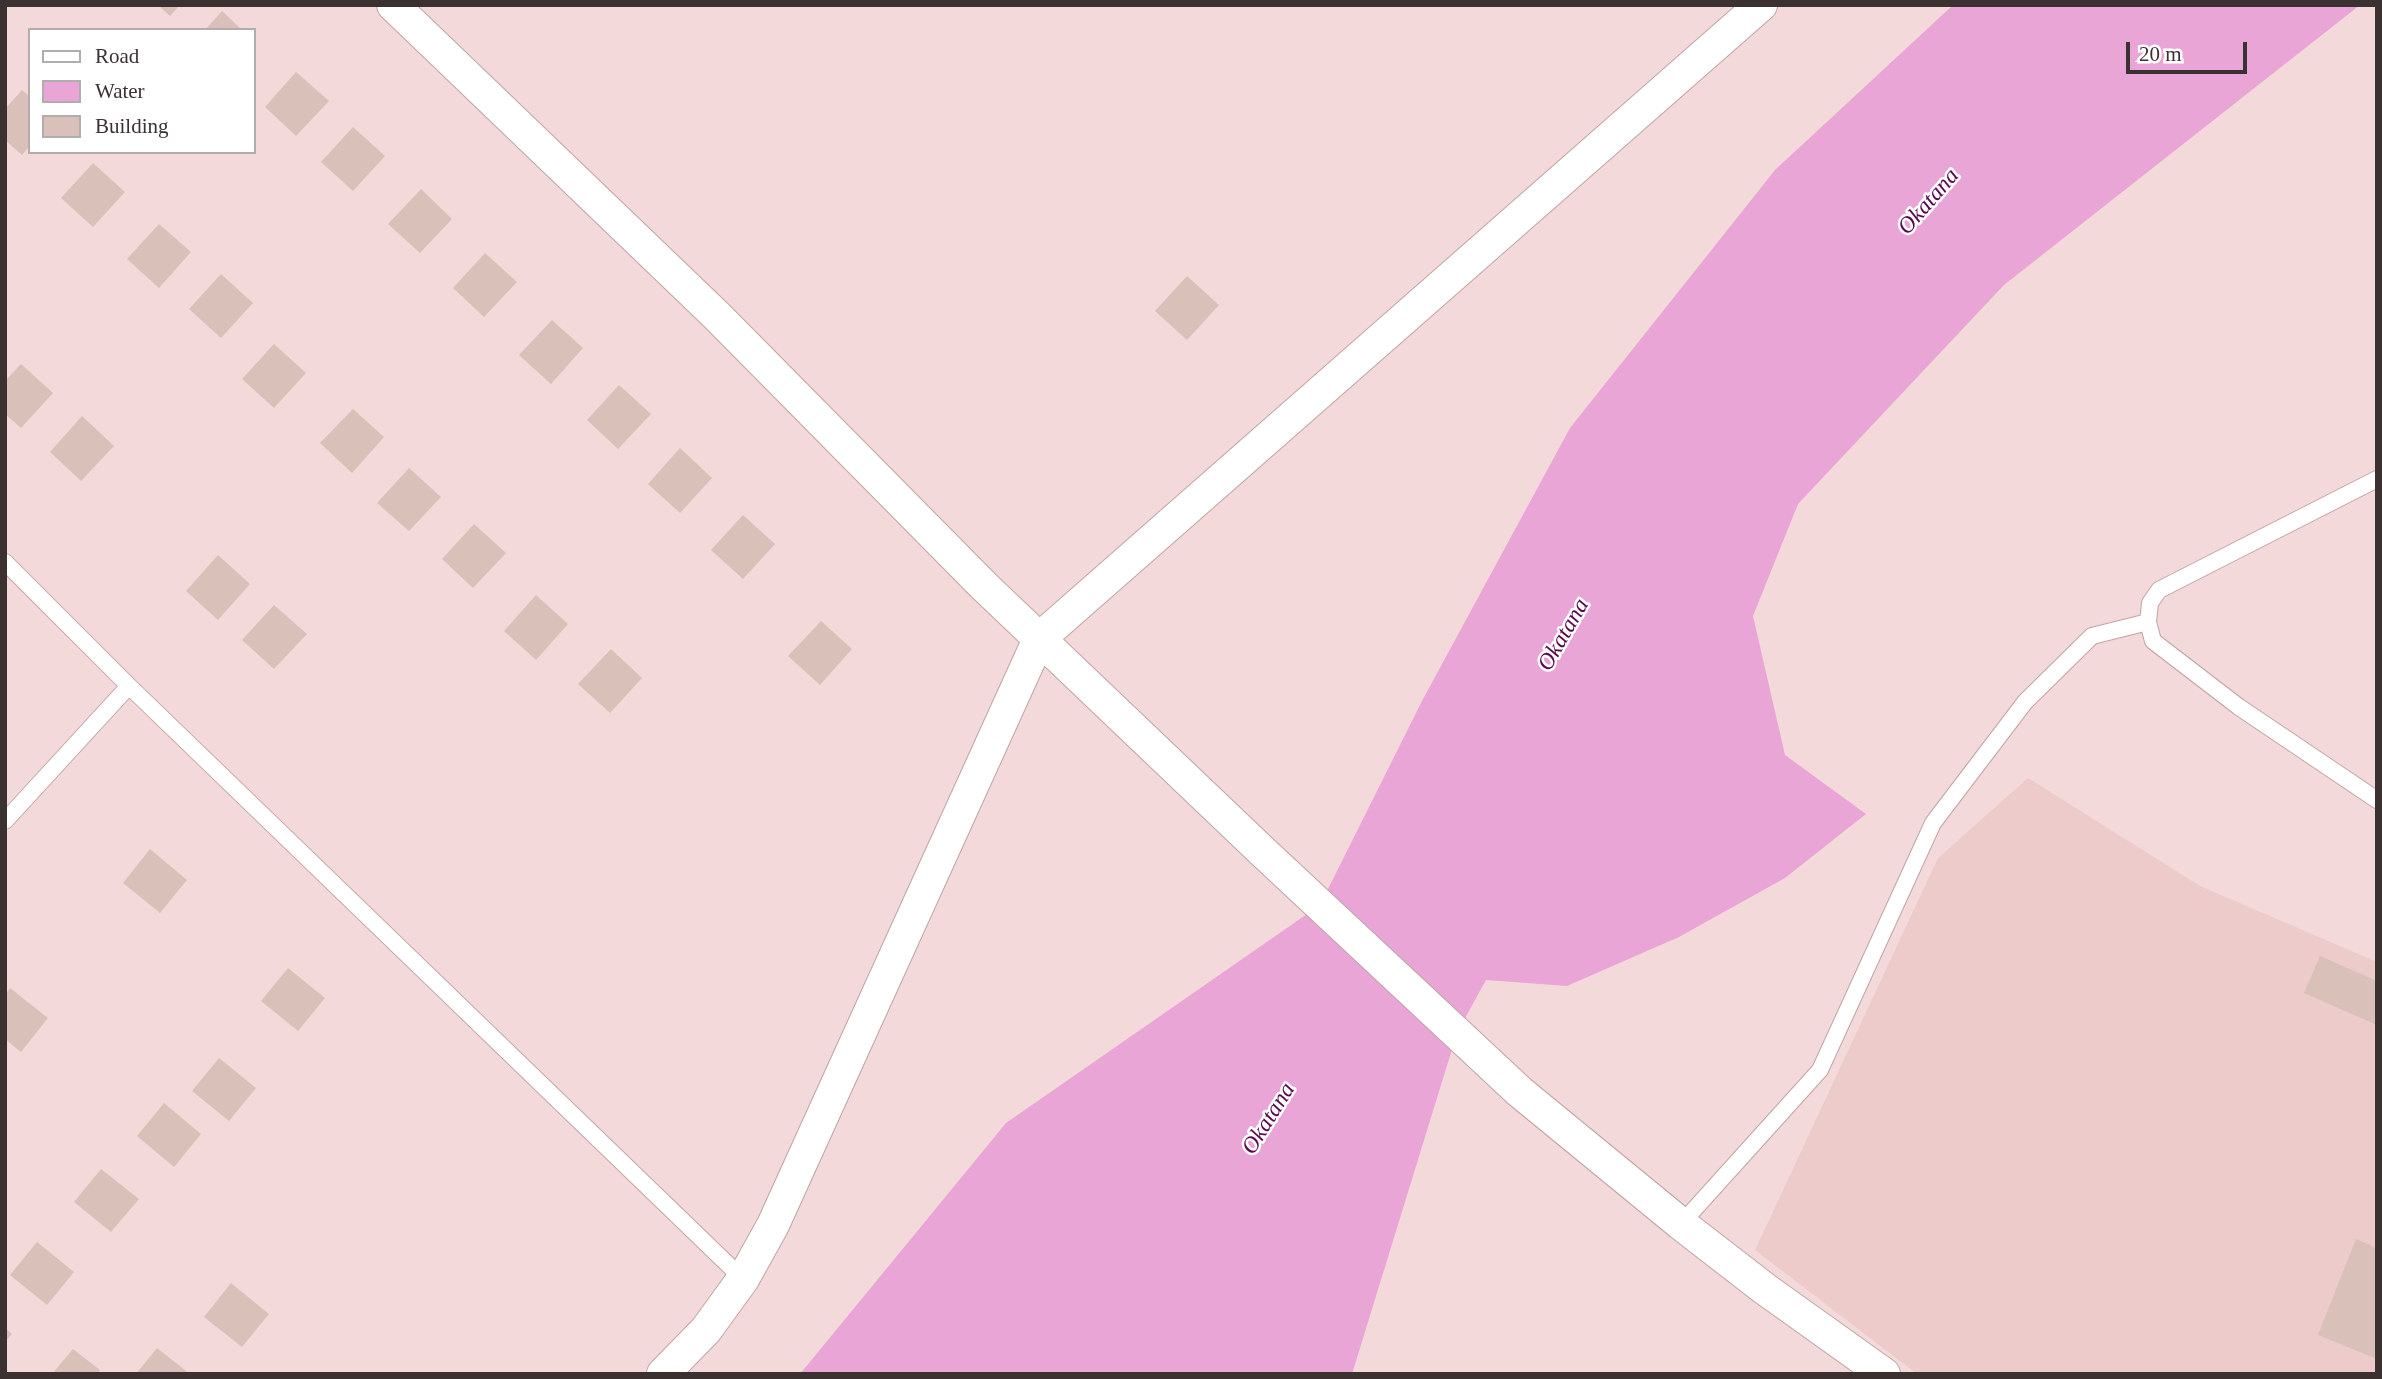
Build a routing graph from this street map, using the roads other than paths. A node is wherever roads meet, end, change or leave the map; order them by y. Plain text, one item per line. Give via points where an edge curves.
1 (393, 5) edge
2 (1761, 5) edge
3 (2377, 479) edge
4 (5, 562) edge
5 (2148, 622) junction
6 (1039, 639) junction
7 (129, 686) junction
8 (2377, 800) edge
9 (5, 821) edge
10 (1681, 1224) junction
11 (743, 1279) junction
12 (663, 1374) edge
13 (1884, 1374) edge

1 - 6 street via 717,316
2 - 6 street
3 - 5 lane via 2159,590 2150,603
4 - 7 lane
5 - 8 lane via 2152,641 2239,707
5 - 10 lane via 2092,636 2025,702 1933,823 1820,1070
6 - 10 street via 1520,1092
6 - 11 street via 773,1225
7 - 9 lane
7 - 11 lane
10 - 13 street
11 - 12 street via 706,1331

